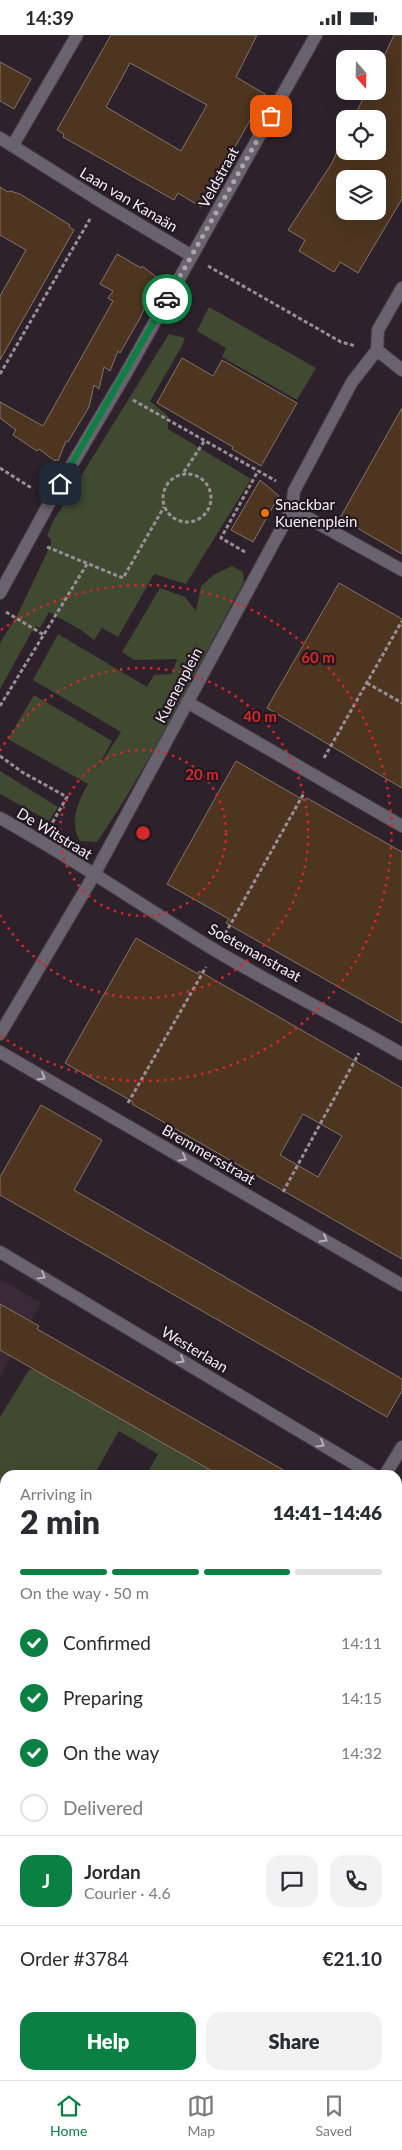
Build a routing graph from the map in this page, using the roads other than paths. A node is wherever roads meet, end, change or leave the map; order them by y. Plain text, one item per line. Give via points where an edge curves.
1 (77, 35) edge
2 (316, 35) edge
3 (0, 138) edge
4 (13, 145) junction
5 (192, 256) junction
6 (402, 288) edge
7 (376, 349) junction
8 (402, 370) edge
9 (292, 509) junction
10 (402, 570) edge
11 (0, 593) edge
12 (187, 702) junction
13 (0, 819) edge
14 (402, 826) edge
15 (94, 875) junction
16 (0, 1034) edge
17 (0, 1053) edge
18 (402, 1054) edge
19 (0, 1252) edge
20 (402, 1285) edge
21 (402, 1447) edge
22 (365, 1470) edge
23 (388, 1470) edge

1 - 4 street
2 - 5 street, Veldstraat
3 - 4 street, Laan van Kanaän
4 - 5 street, Laan van Kanaän
5 - 11 street
6 - 7 street via 378,330
7 - 8 street
7 - 9 street, Kuenenplein via 352,382 294,491
9 - 10 street
9 - 12 street, Kuenenplein
12 - 14 street
12 - 15 street, Kuenenplein
13 - 15 street, De Witstraat via 42,841
15 - 16 street, Kuenenplein
15 - 18 street, Soetemanstraat via 215,950
17 -> 20 street, Bremmersstraat
19 -> 22 street, Westerlaan
21 - 23 street

